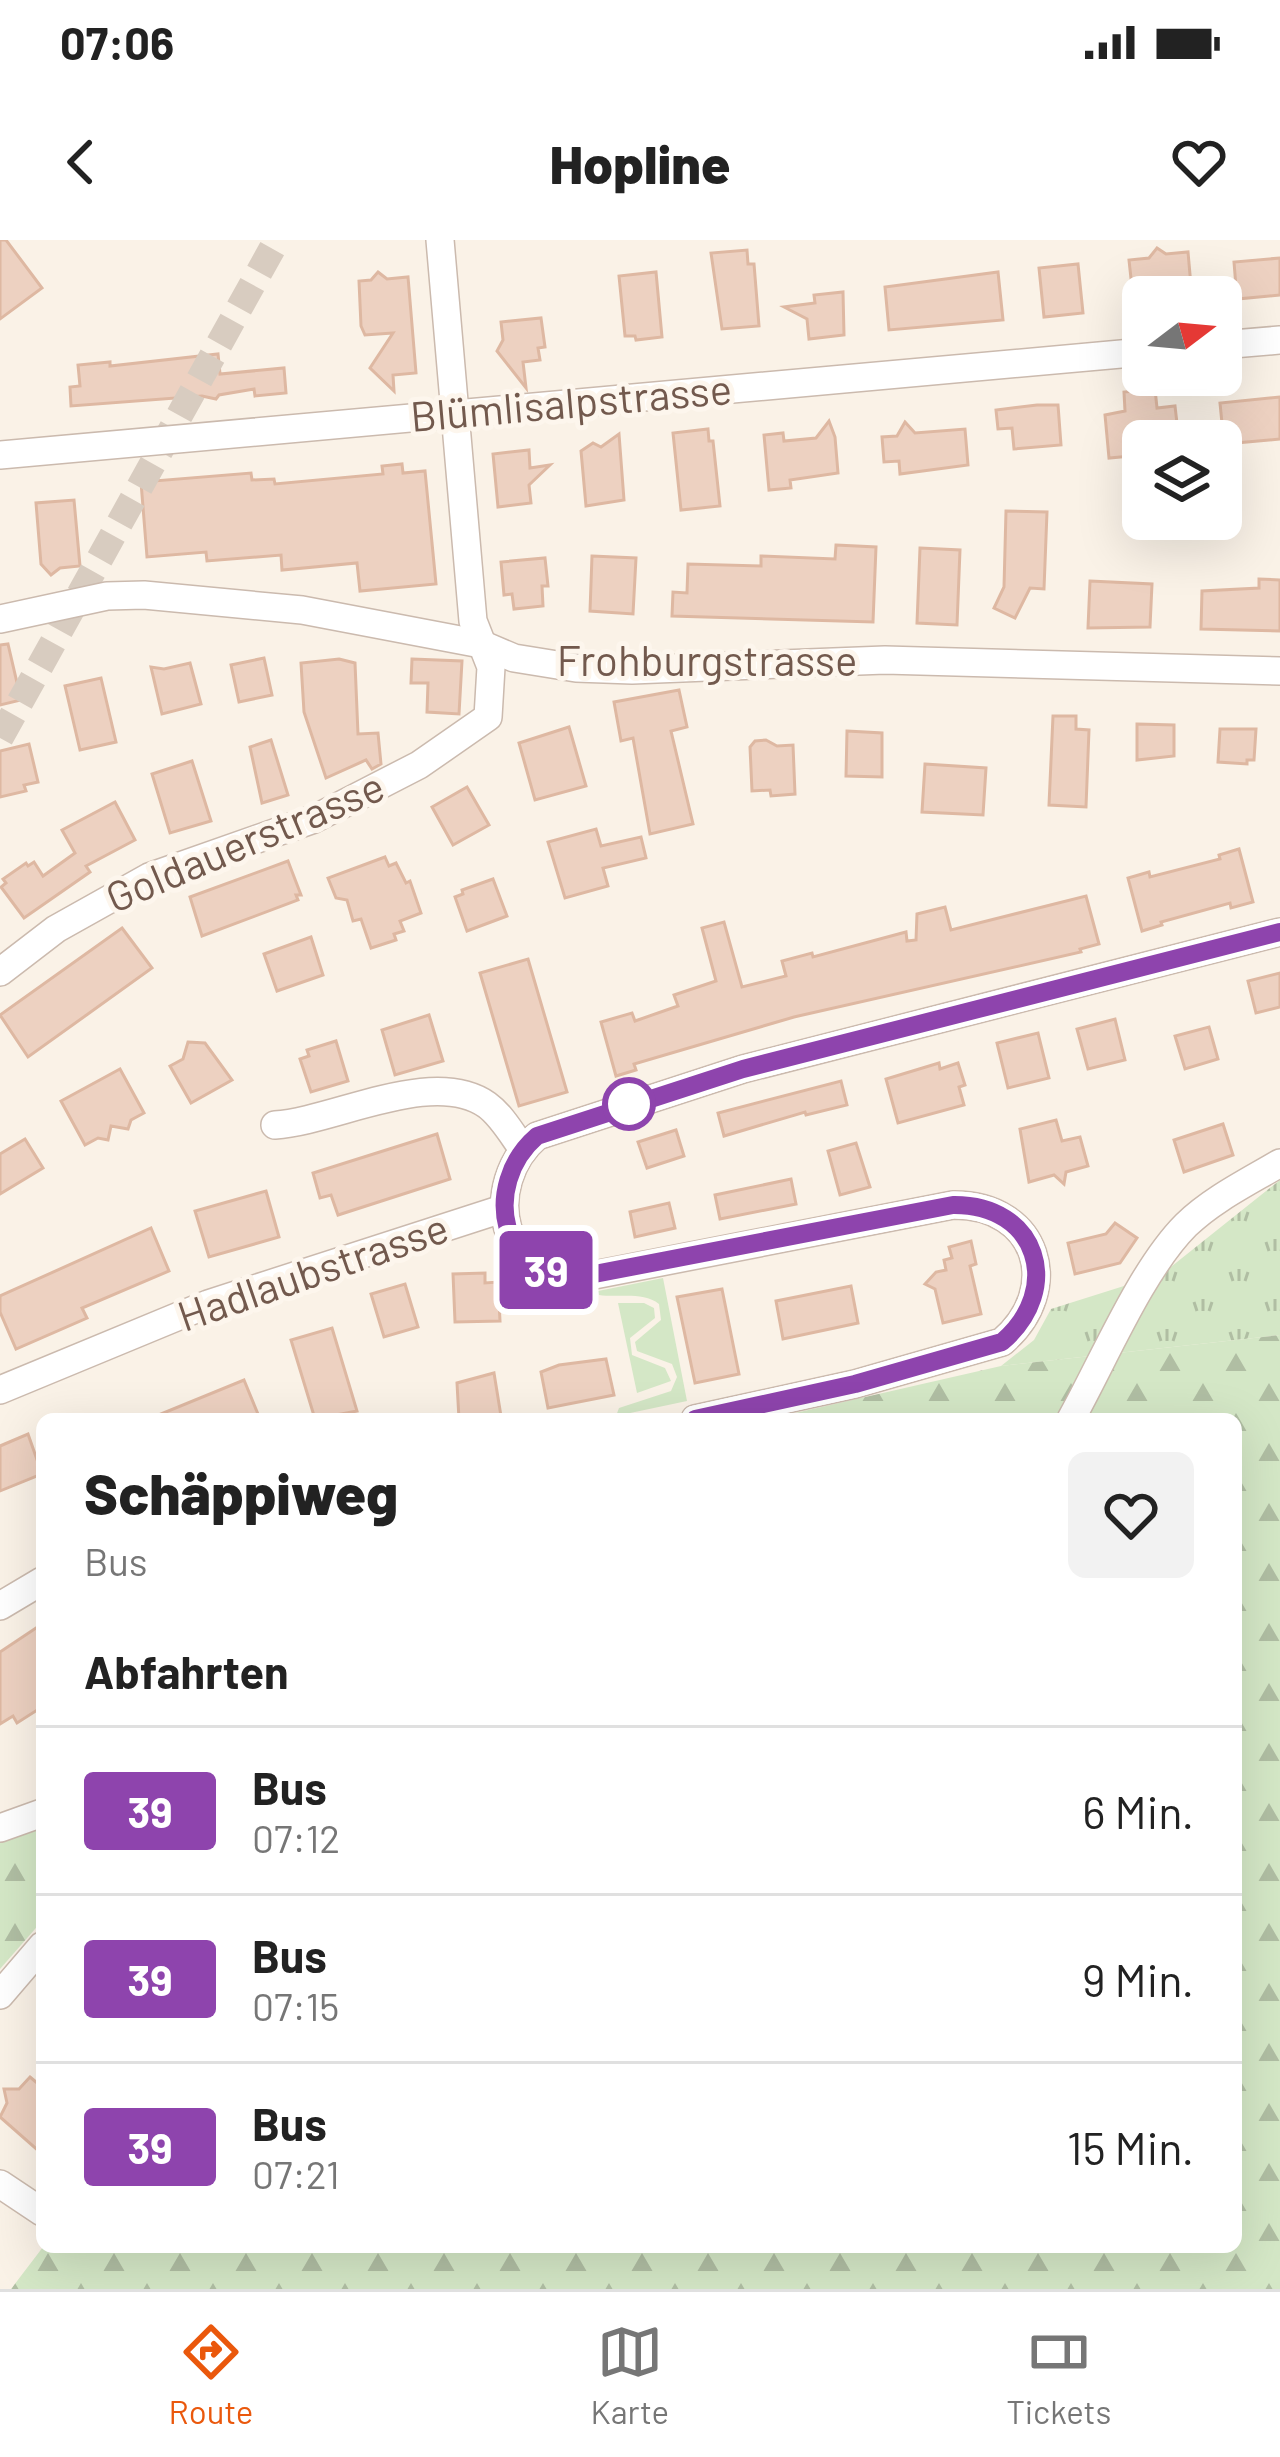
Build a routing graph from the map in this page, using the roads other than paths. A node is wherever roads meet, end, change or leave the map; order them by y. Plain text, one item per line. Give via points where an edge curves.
1 (440, 240) edge
2 (1280, 340) edge
3 (1242, 343) edge
4 (1122, 354) edge
5 (455, 414) junction
6 (0, 455) edge
7 (0, 619) edge
8 (482, 644) junction
9 (1280, 671) edge
10 (1280, 932) edge
11 (0, 972) edge
12 (275, 1124) dead end
13 (522, 1148) junction
14 (1274, 1167) edge
15 (502, 1209) junction
16 (0, 1390) edge
17 (722, 1413) edge
18 (1074, 1413) edge
19 (36, 1584) edge
20 (0, 1606) edge
21 (36, 1816) edge
22 (0, 1828) edge
23 (36, 1953) edge
24 (0, 1995) edge
25 (0, 2184) edge
26 (36, 2208) edge

1 - 5 street, Goldauerstrasse
2 - 3 street
4 - 5 street, Blümlisalpstrasse
5 - 6 street, Blümlisalpstrasse
5 - 8 street, Goldauerstrasse via 473,621
7 - 8 street, Frohburgstrasse via 106,596 187,597
8 - 9 street, Frohburgstrasse via 514,658 614,669 884,660
8 - 11 street, Goldauerstrasse via 491,667 490,711 472,731 314,818 149,877 56,929
10 - 13 street via 743,1069 555,1127
12 - 13 street via 422,1092 450,1094 486,1105
13 - 15 street, Hadlaubstrasse
14 - 18 street via 1184,1228
15 - 16 street, Hadlaubstrasse via 208,1304
15 - 17 street via 524,1254 572,1278 953,1205 996,1212 1026,1240 1037,1269 1033,1305 1002,1342
19 - 20 street
21 - 22 street
23 - 24 street
25 - 26 street

